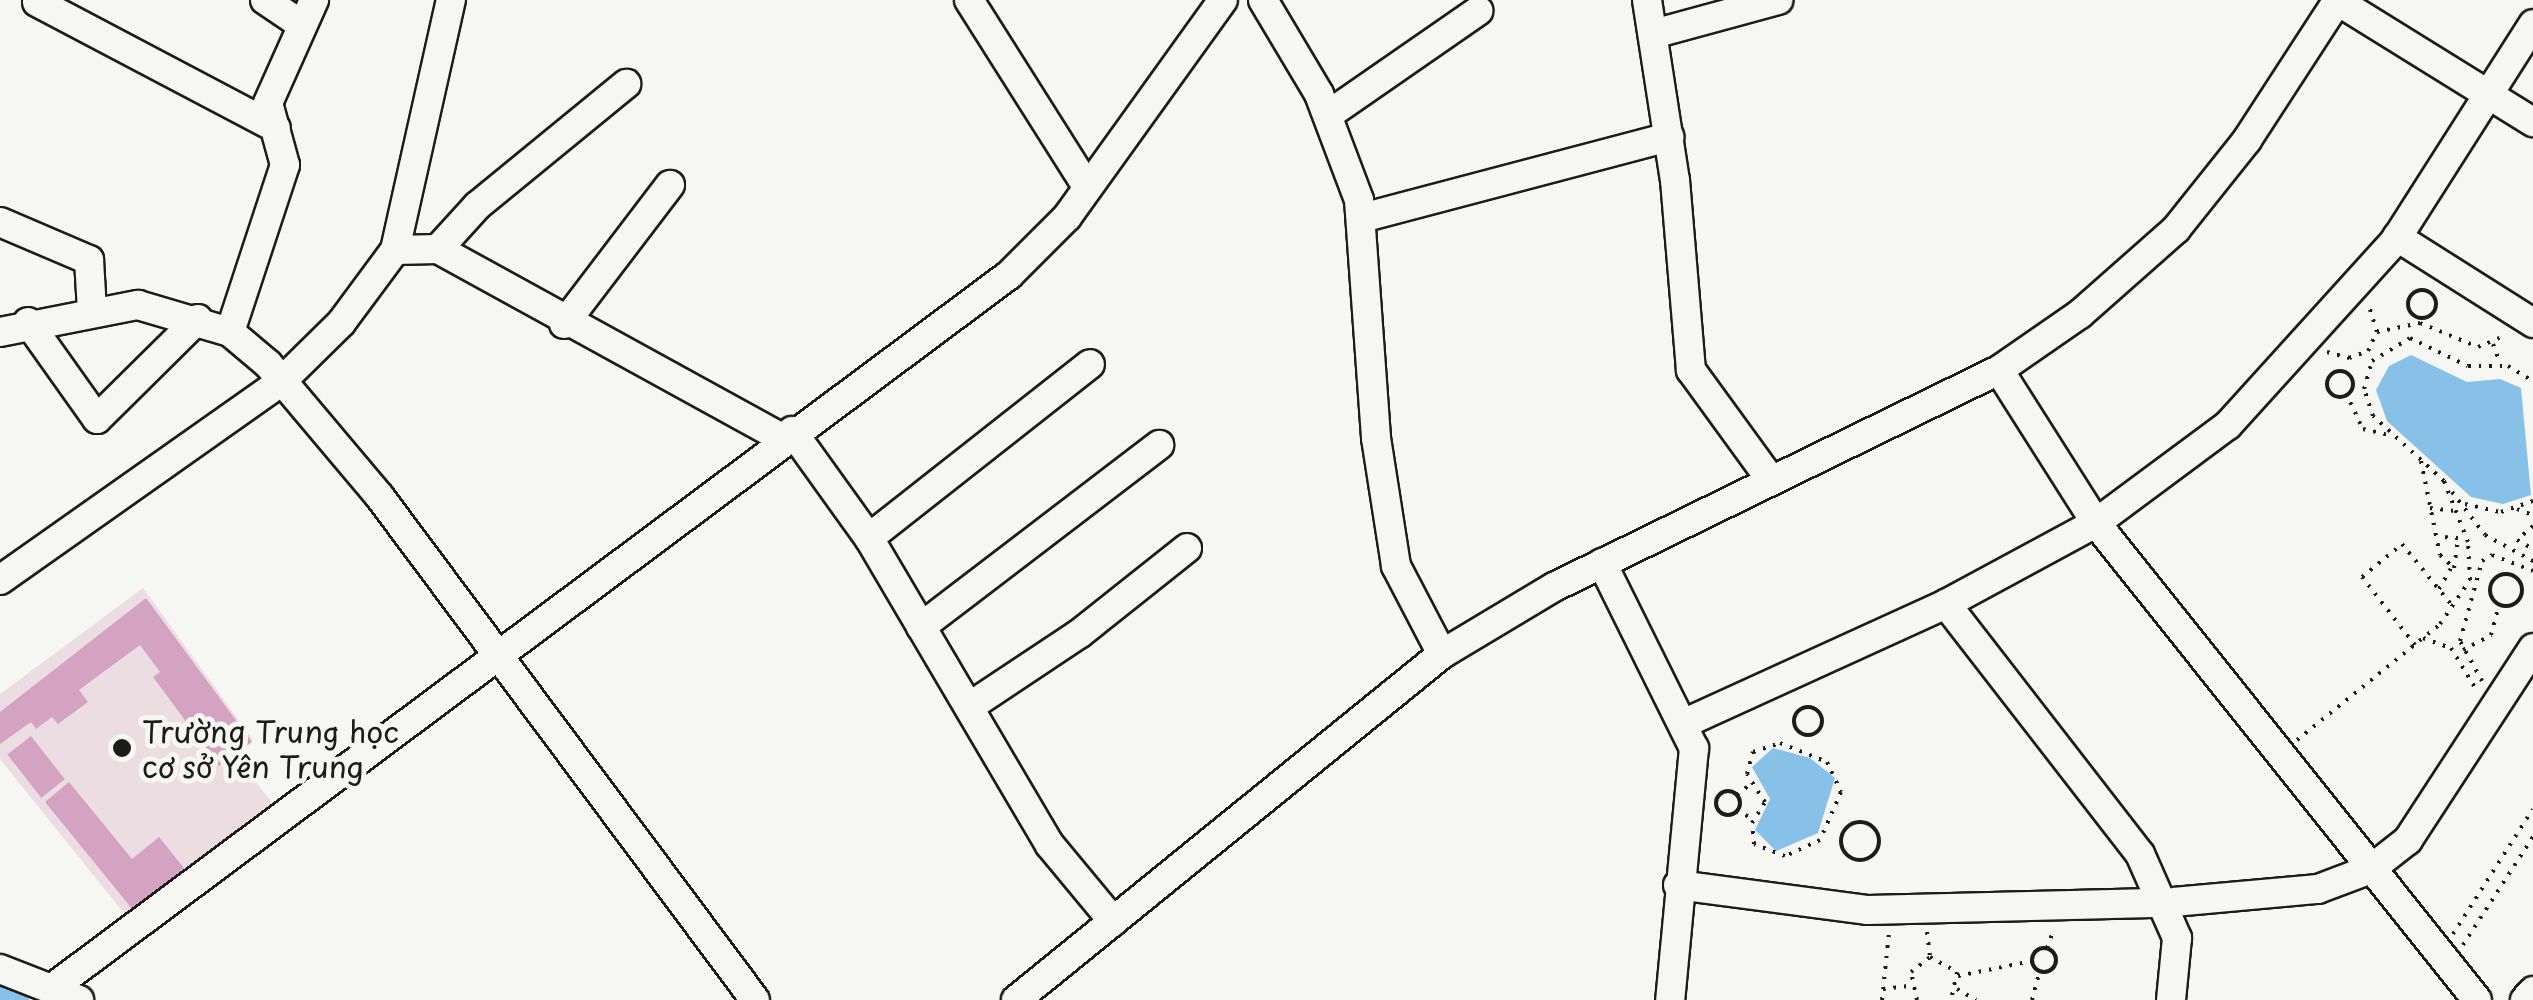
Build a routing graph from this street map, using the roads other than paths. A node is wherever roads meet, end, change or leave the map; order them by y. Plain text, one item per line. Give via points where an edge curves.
1 (265, 0) edge
2 (451, 0) edge
3 (969, 0) edge
4 (1223, 0) edge
5 (1263, 0) edge
6 (1647, 0) edge
7 (1778, 0) edge
8 (2337, 0) edge
9 (36, 2) edge
10 (1478, 11) dead end
11 (308, 13) edge
12 (2533, 24) edge
13 (1653, 34) junction
14 (626, 84) dead end
15 (2488, 93) junction
16 (1328, 115) junction
17 (2533, 122) edge
18 (276, 128) junction
19 (1670, 138) junction
20 (670, 185) dead end
21 (1087, 188) junction
22 (1362, 218) junction
23 (0, 222) edge
24 (2397, 238) junction
25 (438, 249) junction
26 (395, 250) junction
27 (92, 310) junction
28 (198, 318) junction
29 (28, 322) junction
30 (564, 324) junction
31 (2522, 328) edge
32 (0, 332) edge
33 (230, 332) junction
34 (1090, 364) dead end
35 (1999, 370) junction
36 (282, 381) junction
37 (787, 435) junction
38 (1159, 445) dead end
39 (1771, 480) junction
40 (2096, 523) junction
41 (869, 538) junction
42 (1187, 548) dead end
43 (1602, 563) junction
44 (0, 580) edge
45 (1946, 604) junction
46 (921, 627) junction
47 (2533, 648) edge
48 (494, 651) junction
49 (1442, 654) junction
50 (969, 707) junction
51 (1683, 724) junction
52 (2370, 868) junction
53 (1678, 884) junction
54 (2163, 904) junction
55 (1114, 921) junction
56 (0, 969) edge
57 (2533, 991) edge
58 (67, 993) edge
59 (755, 1000) edge
60 (1016, 1000) edge
61 (1670, 1000) edge
62 (2171, 1000) edge
63 (2477, 1000) edge
64 (2526, 1000) edge

1 - 11 street
2 - 26 street
3 - 21 street
4 - 21 street
5 - 16 street
6 - 13 street
7 - 13 street
8 - 15 street
8 - 35 street via 2247,140 2176,229 2080,314
9 - 18 street
10 - 16 street
11 - 18 street via 268,103
12 - 15 street
13 - 19 street
14 - 25 street via 477,206
15 - 17 street
15 - 24 street
16 - 22 street
18 - 33 street via 284,174
19 - 22 street
19 - 39 street via 1691,370
20 - 30 street
21 - 37 street via 1009,274
22 - 49 street via 1376,438 1396,566
23 - 27 street via 89,260
24 - 31 street
24 - 40 street via 2228,425
25 - 26 street
25 - 30 street
26 - 36 street via 341,323
27 - 28 street via 138,306
27 - 29 street
28 - 29 street via 98,419
28 - 33 street
29 - 32 street
30 - 37 street
33 - 36 street
34 - 41 street
35 - 39 street
35 - 40 street
36 - 44 street
36 - 48 street
37 - 41 street
37 - 48 street
38 - 46 street
39 - 43 street
40 - 45 street
40 - 52 street
41 - 46 street
42 - 50 street via 1080,634
43 - 49 street
43 - 51 street
45 - 51 street
45 - 54 street via 2140,854
46 - 50 street
47 - 52 street via 2408,840
48 - 58 street
48 - 59 street
49 - 55 street
50 - 55 street via 1050,845
51 - 53 street via 1694,748
52 - 54 street via 2318,889
52 - 63 street
53 - 54 street via 1868,910
53 - 61 street
54 - 62 street via 2176,938
55 - 60 street
56 - 58 street
57 - 64 street

